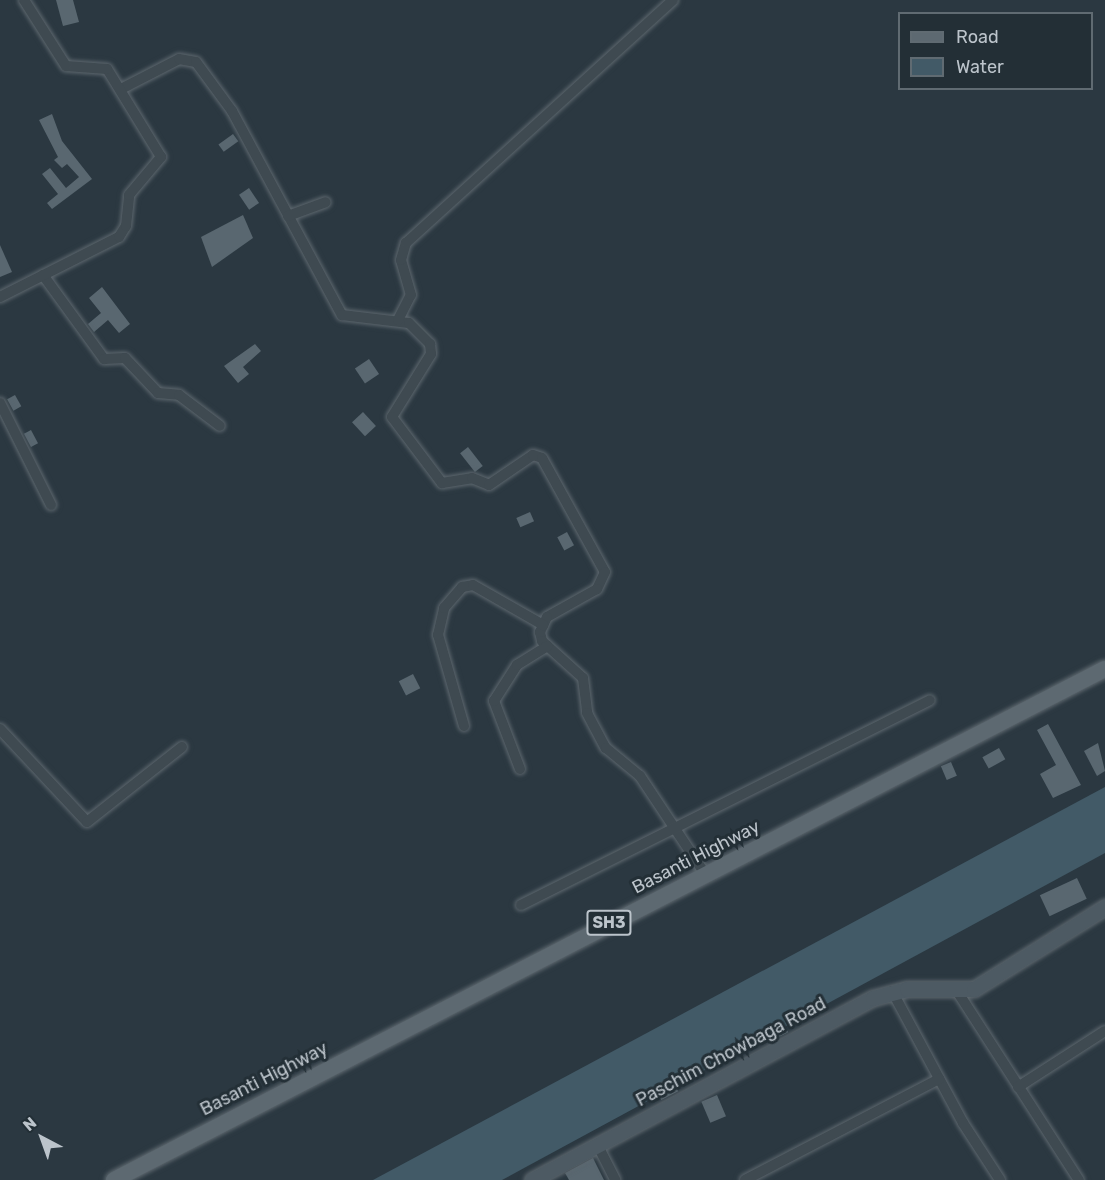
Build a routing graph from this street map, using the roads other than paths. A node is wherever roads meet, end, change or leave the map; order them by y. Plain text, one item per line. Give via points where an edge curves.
1 (24, 0) edge
2 (673, 0) edge
3 (120, 88) junction
4 (326, 202) dead end
5 (288, 216) junction
6 (43, 274) junction
7 (0, 297) edge
8 (398, 320) junction
9 (0, 404) edge
10 (220, 426) dead end
11 (51, 505) dead end
12 (545, 621) junction
13 (547, 646) junction
14 (1105, 669) edge
15 (930, 700) dead end
16 (464, 726) dead end
17 (0, 729) edge
18 (182, 747) dead end
19 (520, 770) dead end
20 (676, 827) junction
21 (702, 868) junction
22 (521, 905) dead end
23 (1102, 912) edge
24 (892, 991) junction
25 (957, 991) junction
26 (1105, 1031) edge
27 (939, 1079) junction
28 (1018, 1087) junction
29 (597, 1146) junction
30 (114, 1180) edge
31 (532, 1180) edge
32 (615, 1180) edge
33 (745, 1180) edge
34 (1000, 1180) edge
35 (1079, 1180) edge

1 - 3 street via 66,66 106,69
2 - 8 street via 406,243 401,260 411,295
3 - 5 street via 179,59 196,63 232,111
3 - 6 street via 161,157 129,195 126,226 119,237
4 - 5 street
5 - 8 street via 342,315
6 - 7 street
6 - 10 street via 104,359 125,358 158,393 179,395
8 - 12 street via 409,322 432,349 394,412 393,423 401,435 446,484 472,478 489,485 533,455 542,458 605,572 597,589 565,604
9 - 11 street
12 - 13 street
12 - 16 street via 473,585 462,587 444,608 438,635
13 - 19 street via 518,665 494,700
13 - 20 street via 584,678 587,712 606,748 634,769
14 - 21 main road, Basanti Highway / SH3
15 - 20 street
17 - 18 street via 87,822
20 - 21 street
20 - 22 street
21 - 30 main road, Basanti Highway / SH3
23 - 25 street, Paschim Chowbaga Road via 994,980
24 - 25 street, Paschim Chowbaga Road
24 - 27 street
24 - 29 street, Paschim Chowbaga Road
25 - 28 street
26 - 28 street
27 - 33 street
27 - 34 street
28 - 35 street
29 - 31 street, Paschim Chowbaga Road
29 - 32 street

